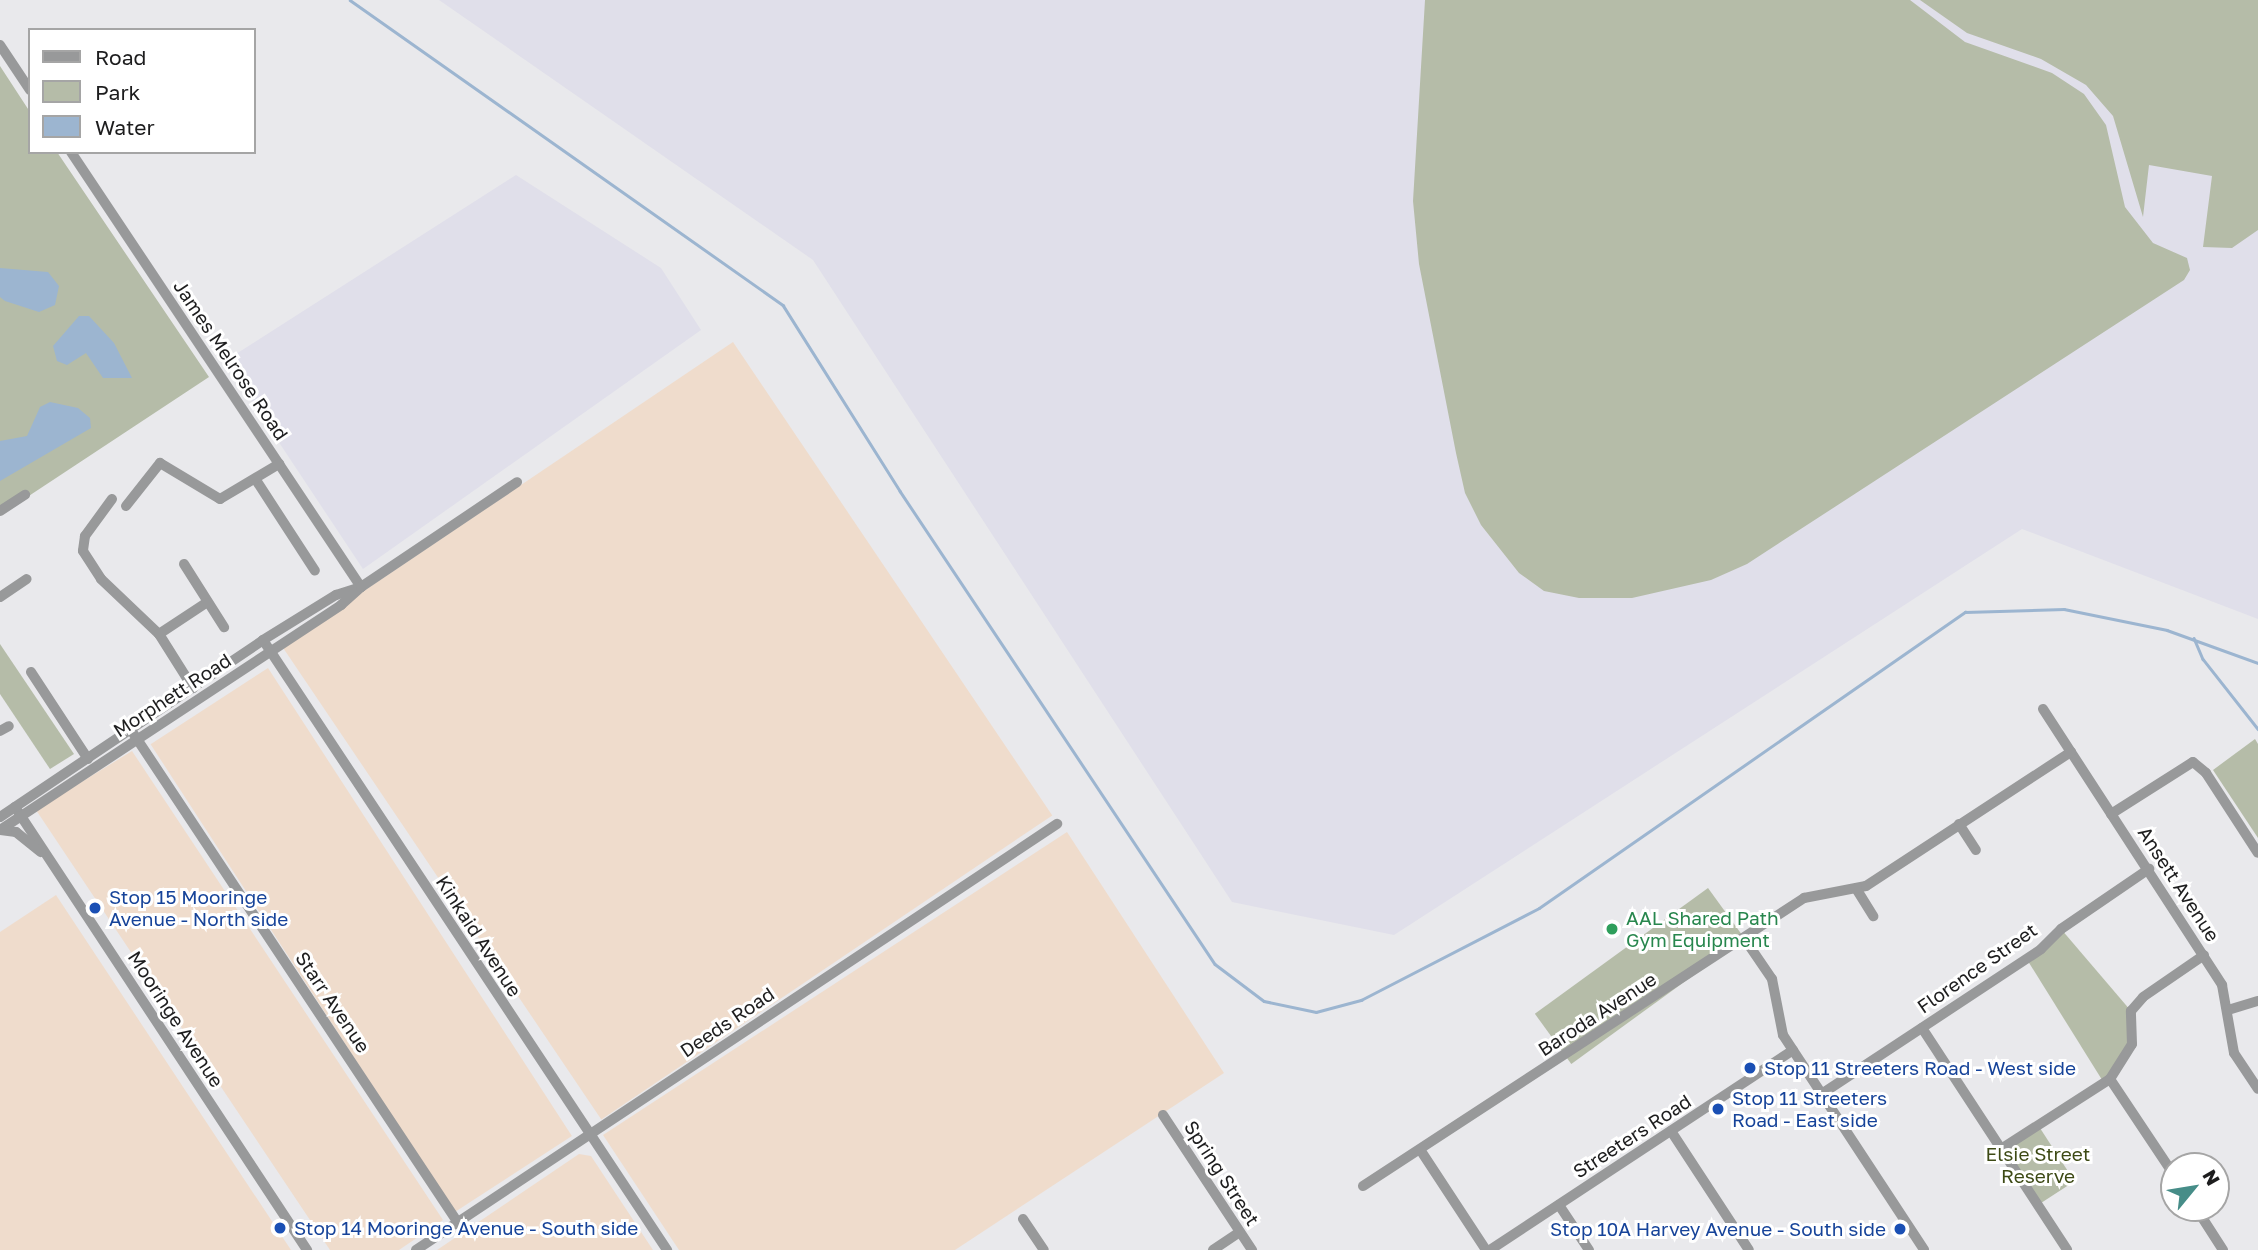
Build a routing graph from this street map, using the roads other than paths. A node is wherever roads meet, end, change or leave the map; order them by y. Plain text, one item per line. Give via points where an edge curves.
1 (0, 46) edge
2 (28, 87) edge
3 (72, 154) edge
4 (279, 464) junction
5 (256, 480) junction
6 (517, 482) dead end
7 (25, 495) dead end
8 (112, 499) dead end
9 (126, 506) dead end
10 (0, 511) edge
11 (184, 564) dead end
12 (315, 571) dead end
13 (27, 579) dead end
14 (361, 587) junction
15 (0, 597) edge
16 (206, 603) junction
17 (225, 627) dead end
18 (159, 635) junction
19 (263, 640) junction
20 (271, 651) junction
21 (31, 672) dead end
22 (193, 688) junction
23 (2043, 709) dead end
24 (134, 734) junction
25 (2071, 752) junction
26 (88, 759) junction
27 (18, 811) junction
28 (2111, 814) junction
29 (0, 817) edge
30 (1057, 824) dead end
31 (1959, 824) junction
32 (0, 830) edge
33 (1976, 850) dead end
34 (2258, 853) edge
35 (2149, 869) junction
36 (63, 879) junction
37 (1857, 890) junction
38 (1873, 916) dead end
39 (1744, 938) junction
40 (2204, 955) junction
41 (2258, 1001) edge
42 (2228, 1010) junction
43 (1922, 1028) junction
44 (1793, 1050) junction
45 (2110, 1079) junction
46 (2258, 1089) edge
47 (1823, 1093) junction
48 (1164, 1115) dead end
49 (1671, 1131) junction
50 (589, 1134) junction
51 (2001, 1149) junction
52 (1421, 1151) junction
53 (2160, 1154) edge
54 (1363, 1186) dead end
55 (1559, 1205) junction
56 (1023, 1219) dead end
57 (2205, 1222) edge
58 (458, 1223) junction
59 (1240, 1232) junction
60 (307, 1250) edge
61 (416, 1250) edge
62 (667, 1250) edge
63 (1044, 1250) edge
64 (1213, 1250) edge
65 (1252, 1250) edge
66 (1488, 1250) edge
67 (1589, 1250) edge
68 (1749, 1250) edge
69 (1924, 1250) edge
70 (2067, 1250) edge
71 (2223, 1250) edge

1 - 2 street
3 - 4 street, James Melrose Road
4 - 5 street
4 - 14 street, James Melrose Road
5 - 9 street via 220,499 160,463
5 - 12 street
6 - 14 street, Morphett Road
7 - 10 street
8 - 18 street via 85,536 83,551 101,579
11 - 16 street
13 - 15 street
14 - 19 street, Morphett Road via 336,595
14 - 20 street, Morphett Road
16 - 17 street
16 - 18 street
18 - 22 street
19 - 20 street, Kinkaid Avenue
19 - 22 street, Morphett Road
20 - 24 street, Morphett Road
20 - 50 street, Kinkaid Avenue
21 - 26 street
22 - 24 street, Morphett Road
23 - 25 street, Ansett Avenue
24 - 26 street, Morphett Road
24 - 27 street, Morphett Road
24 - 58 street, Starr Avenue
25 - 28 street, Ansett Avenue
25 - 31 street, Baroda Avenue
26 - 27 street, Morphett Road
27 - 29 street, Morphett Road
27 - 32 street, Morphett Road
27 - 36 street, Mooringe Avenue
28 - 34 street via 2193,762 2206,773
28 - 35 street, Ansett Avenue
30 - 50 street, Deeds Road
31 - 33 street
31 - 37 street, Baroda Avenue
32 - 36 street via 16,832
35 - 40 street, Ansett Avenue
35 - 43 street, Florence Street
36 - 60 street, Mooringe Avenue
37 - 38 street
37 - 39 street, Baroda Avenue via 1804,898
39 - 44 street via 1772,979 1783,1035
39 - 52 street, Baroda Avenue
40 - 42 street, Ansett Avenue via 2222,985
40 - 45 street via 2143,997 2131,1011 2132,1044
41 - 42 street
42 - 46 street, Ansett Avenue via 2234,1053
43 - 47 street, Florence Street
43 - 51 street
44 - 47 street
44 - 49 street, Streeters Road
45 - 51 street
45 - 53 street
47 - 69 street
48 - 59 street, Spring Street
49 - 55 street, Streeters Road
49 - 68 street
50 - 58 street, Deeds Road
50 - 62 street, Kinkaid Avenue
51 - 70 street
52 - 54 street, Baroda Avenue
52 - 66 street
55 - 66 street, Streeters Road
55 - 67 street
56 - 63 street
57 - 71 street
58 - 61 street, Deeds Road
59 - 64 street
59 - 65 street, Spring Street

